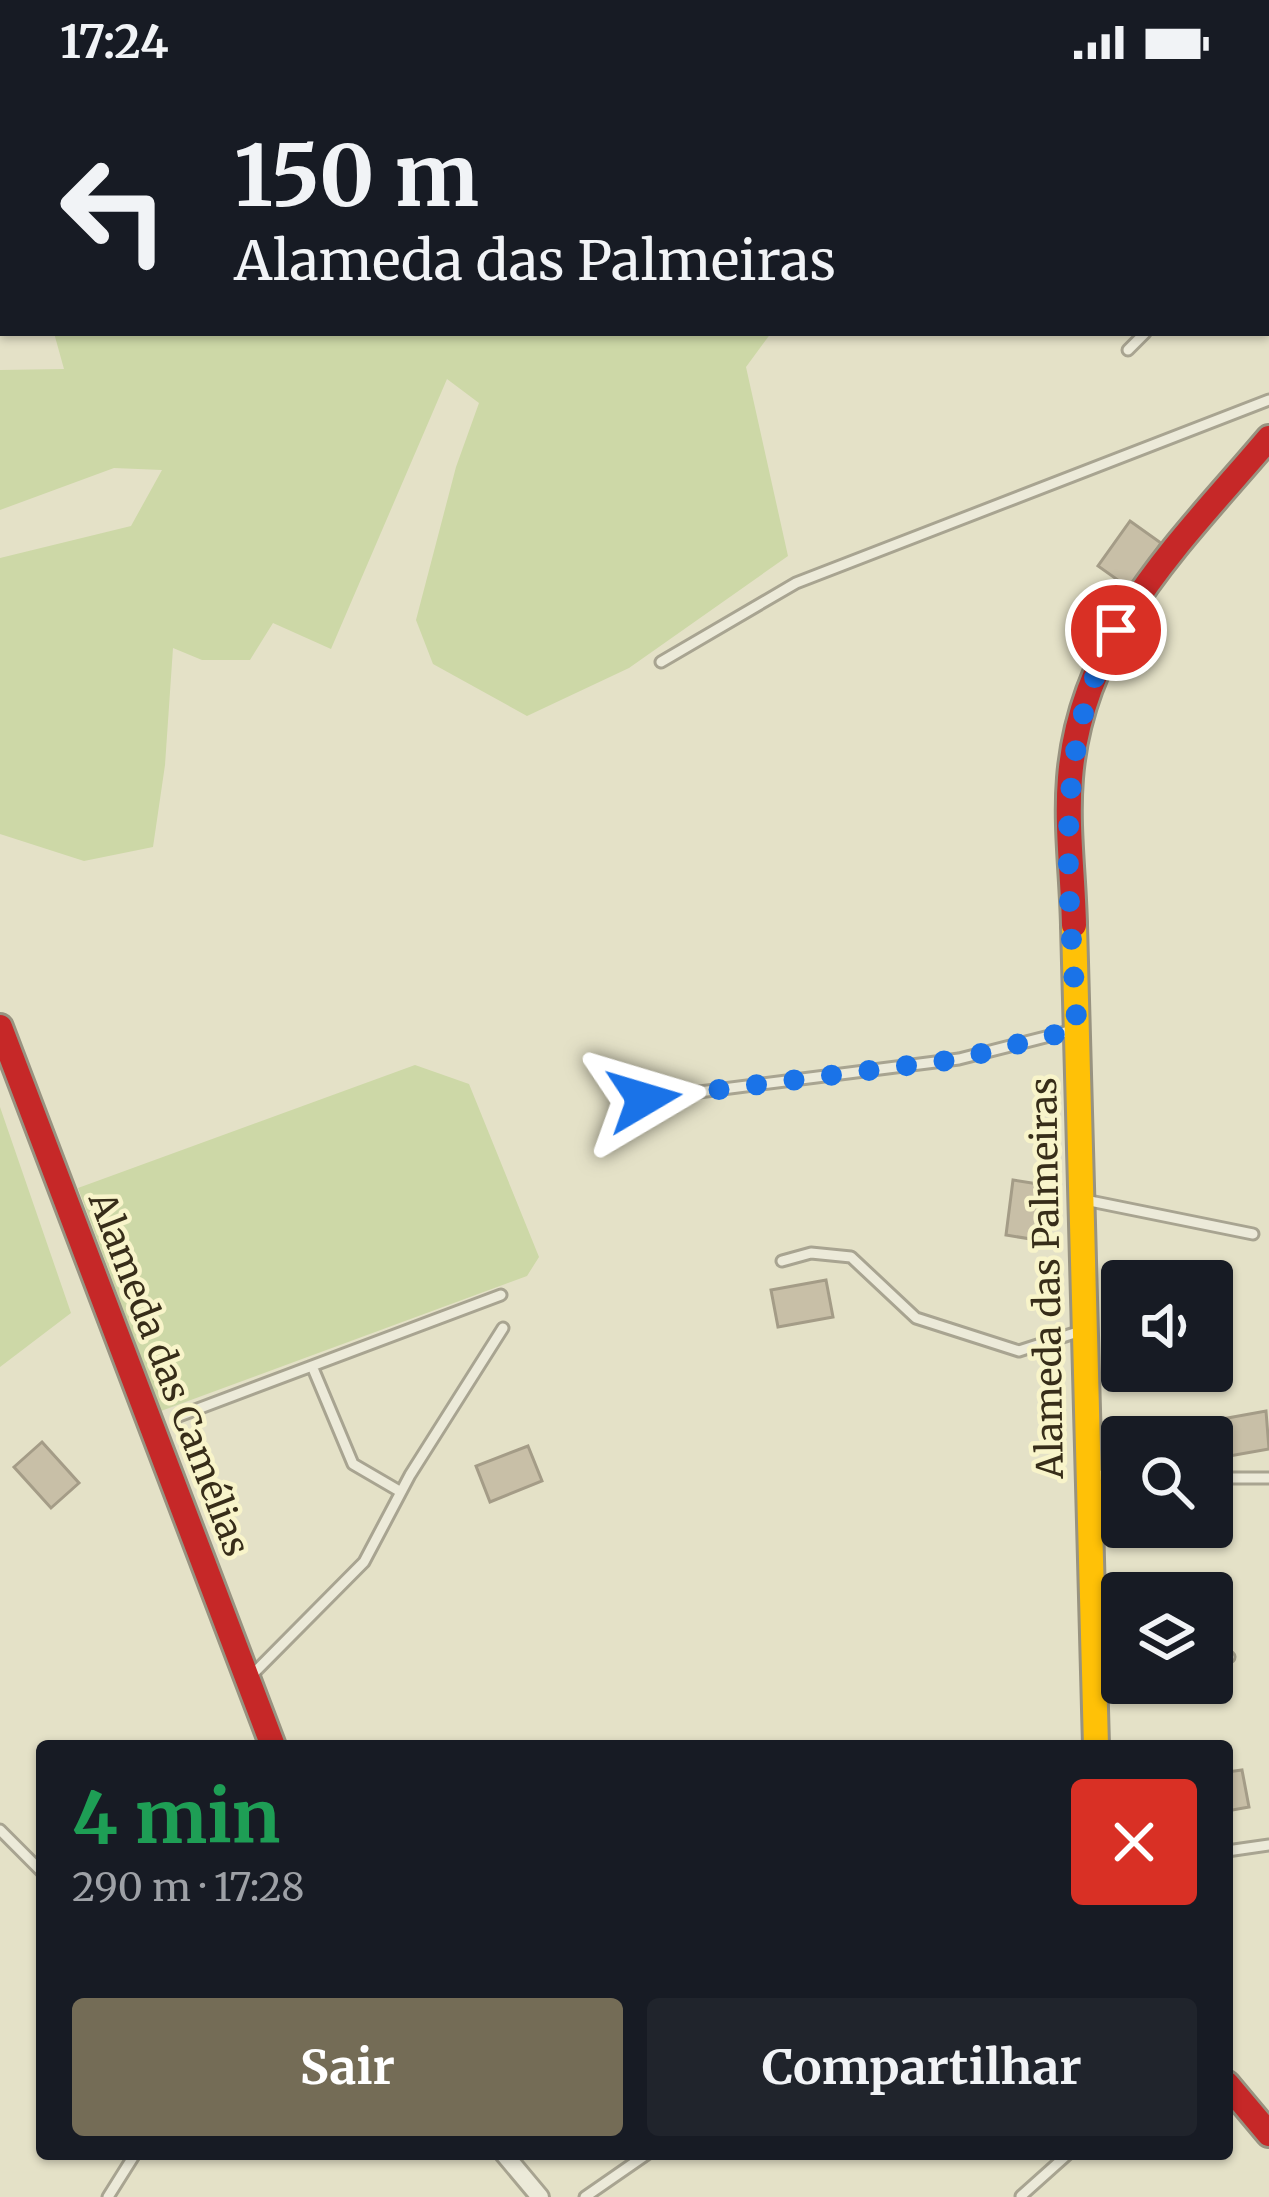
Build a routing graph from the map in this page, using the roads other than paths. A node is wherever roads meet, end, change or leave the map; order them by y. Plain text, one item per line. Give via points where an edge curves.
1 (1142, 336) edge
2 (1128, 350) dead end
3 (1269, 400) edge
4 (1269, 438) edge
5 (1258, 468) edge
6 (661, 662) dead end
7 (0, 1027) edge
8 (1077, 1029) junction
9 (644, 1099) dead end
10 (1085, 1200) junction
11 (1252, 1234) dead end
12 (782, 1261) dead end
13 (501, 1295) dead end
14 (503, 1328) dead end
15 (1087, 1329) junction
16 (312, 1366) junction
17 (179, 1416) dead end
18 (1088, 1475) junction
19 (1101, 1475) edge
20 (1233, 1478) edge
21 (1269, 1478) edge
22 (401, 1492) junction
23 (1101, 1666) edge
24 (1093, 1667) junction
25 (249, 1678) junction
26 (271, 1740) edge
27 (1096, 1740) edge
28 (0, 1830) edge
29 (1269, 1845) edge
30 (1233, 1850) edge
31 (36, 1866) edge
32 (1233, 2091) edge
33 (1269, 2134) edge
34 (130, 2160) edge
35 (509, 2160) edge
36 (638, 2160) edge
37 (1061, 2160) edge
38 (1021, 2196) edge
39 (108, 2197) edge
40 (539, 2197) edge
41 (585, 2197) edge

1 - 2 lane
3 - 6 lane via 796,583
4 - 5 street, Alameda das Palmeiras
5 - 8 street, Alameda das Palmeiras via 1116,630 1086,693 1069,784
7 - 25 street, Alameda das Camélias
8 - 9 lane via 959,1059
8 - 10 street, Alameda das Palmeiras
10 - 11 lane
10 - 15 street, Alameda das Palmeiras
12 - 15 lane via 811,1253 851,1257 916,1318 1019,1351
13 - 16 lane
14 - 22 lane
15 - 18 street, Alameda das Palmeiras
16 - 17 lane
16 - 22 lane via 353,1464
18 - 19 lane
18 - 24 street, Alameda das Palmeiras
20 - 21 lane
22 - 25 lane via 364,1562
23 - 24 lane
24 - 27 street, Alameda das Palmeiras
25 - 26 street, Alameda das Camélias
28 - 31 lane
29 - 30 lane
32 - 33 street
34 - 39 lane
35 - 40 street
36 - 41 lane
37 - 38 lane

